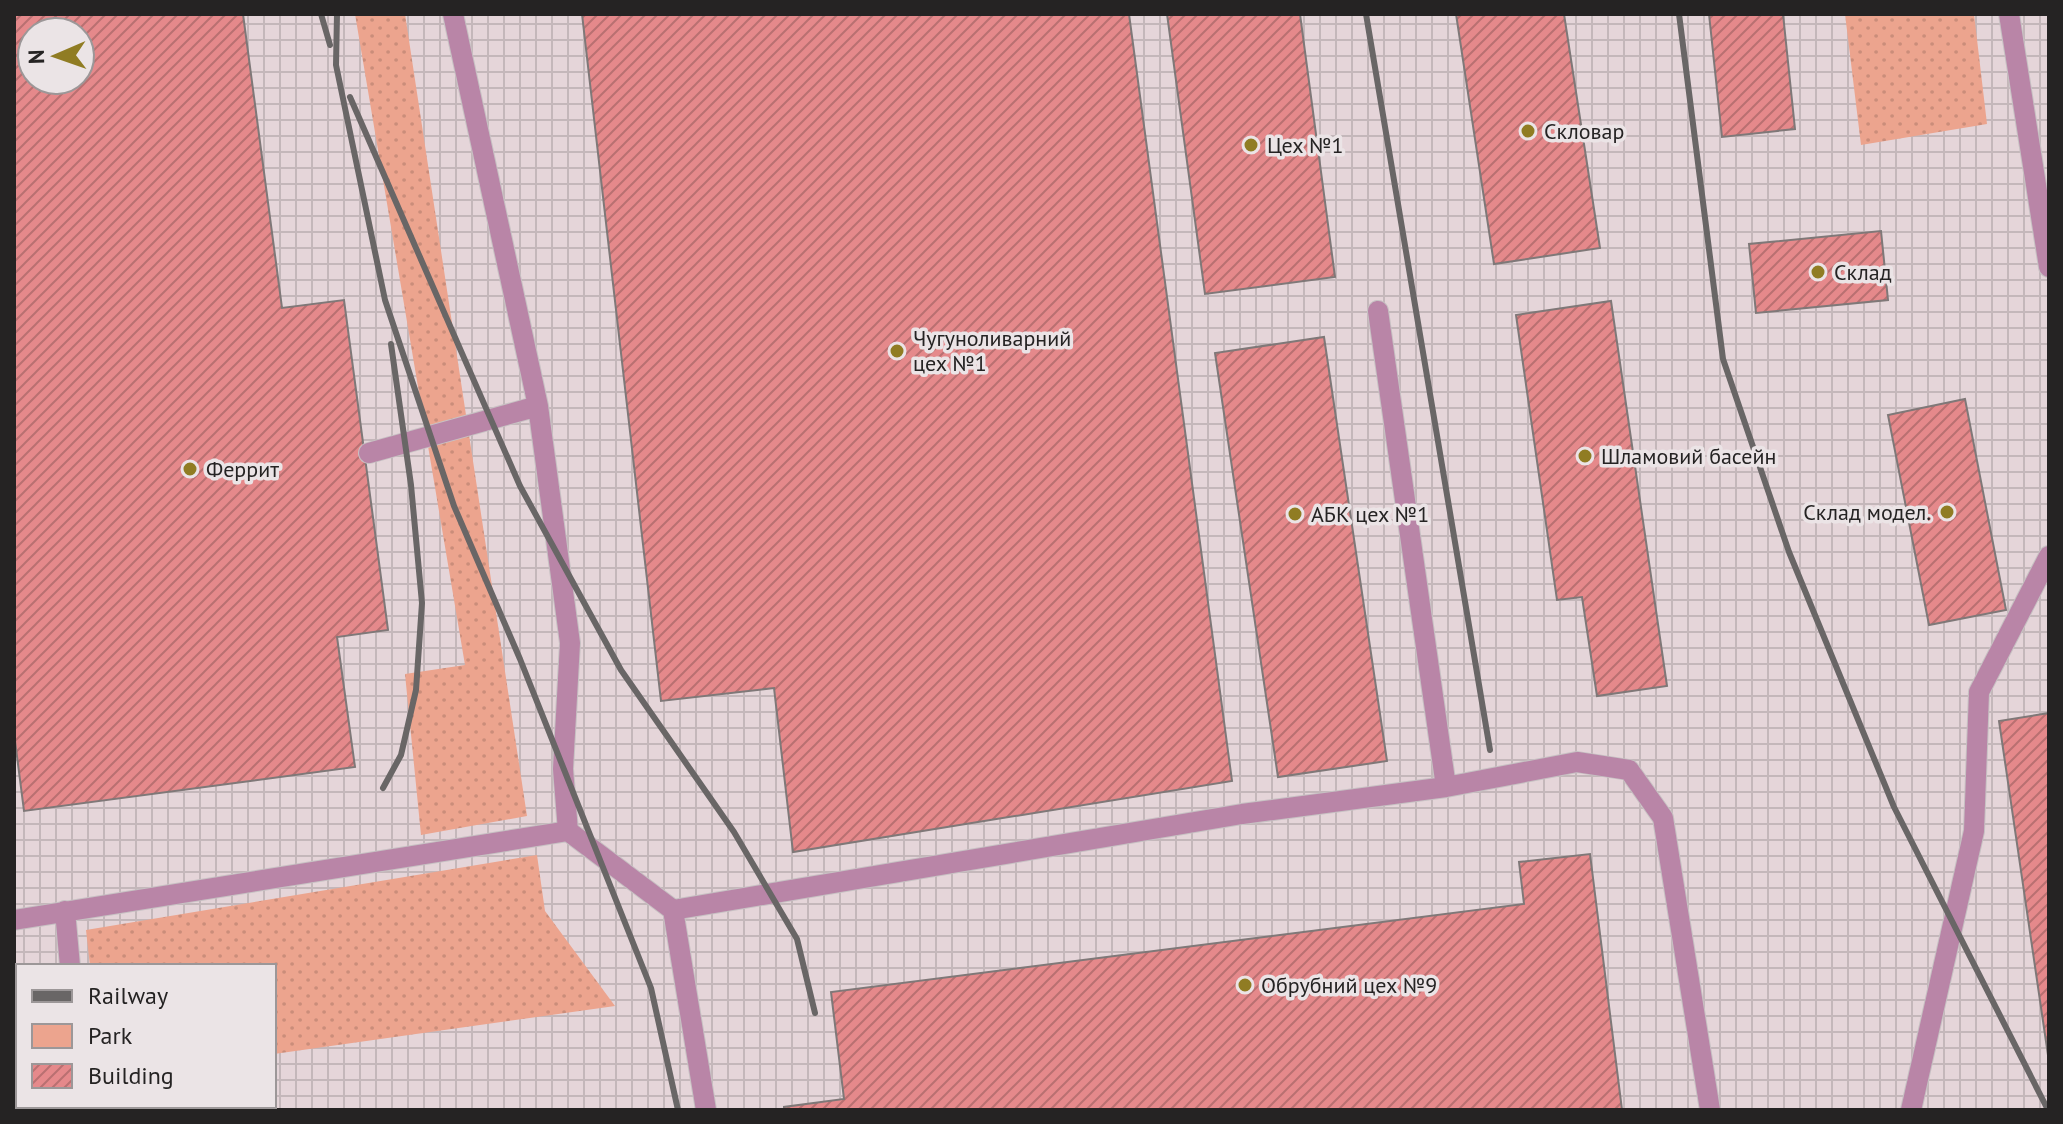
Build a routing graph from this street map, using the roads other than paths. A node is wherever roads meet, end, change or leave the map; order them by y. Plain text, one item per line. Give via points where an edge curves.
1 (453, 14) edge
2 (2009, 14) edge
3 (2049, 267) edge
4 (1378, 311) dead end
5 (538, 406) junction
6 (369, 453) dead end
7 (2049, 556) edge
8 (1446, 787) junction
9 (568, 831) junction
10 (673, 910) junction
11 (65, 911) junction
12 (14, 920) edge
13 (70, 964) edge
14 (706, 1110) edge
15 (1710, 1110) edge
16 (1911, 1110) edge

1 - 5 lane
2 - 3 lane
4 - 8 lane
5 - 6 lane
5 - 9 lane via 570,643 563,769
7 - 16 lane via 1979,692 1974,831
8 - 10 lane via 1242,814
8 - 15 lane via 1577,762 1629,770 1663,818
9 - 10 lane
9 - 11 lane
10 - 14 lane
11 - 12 lane
11 - 13 lane

